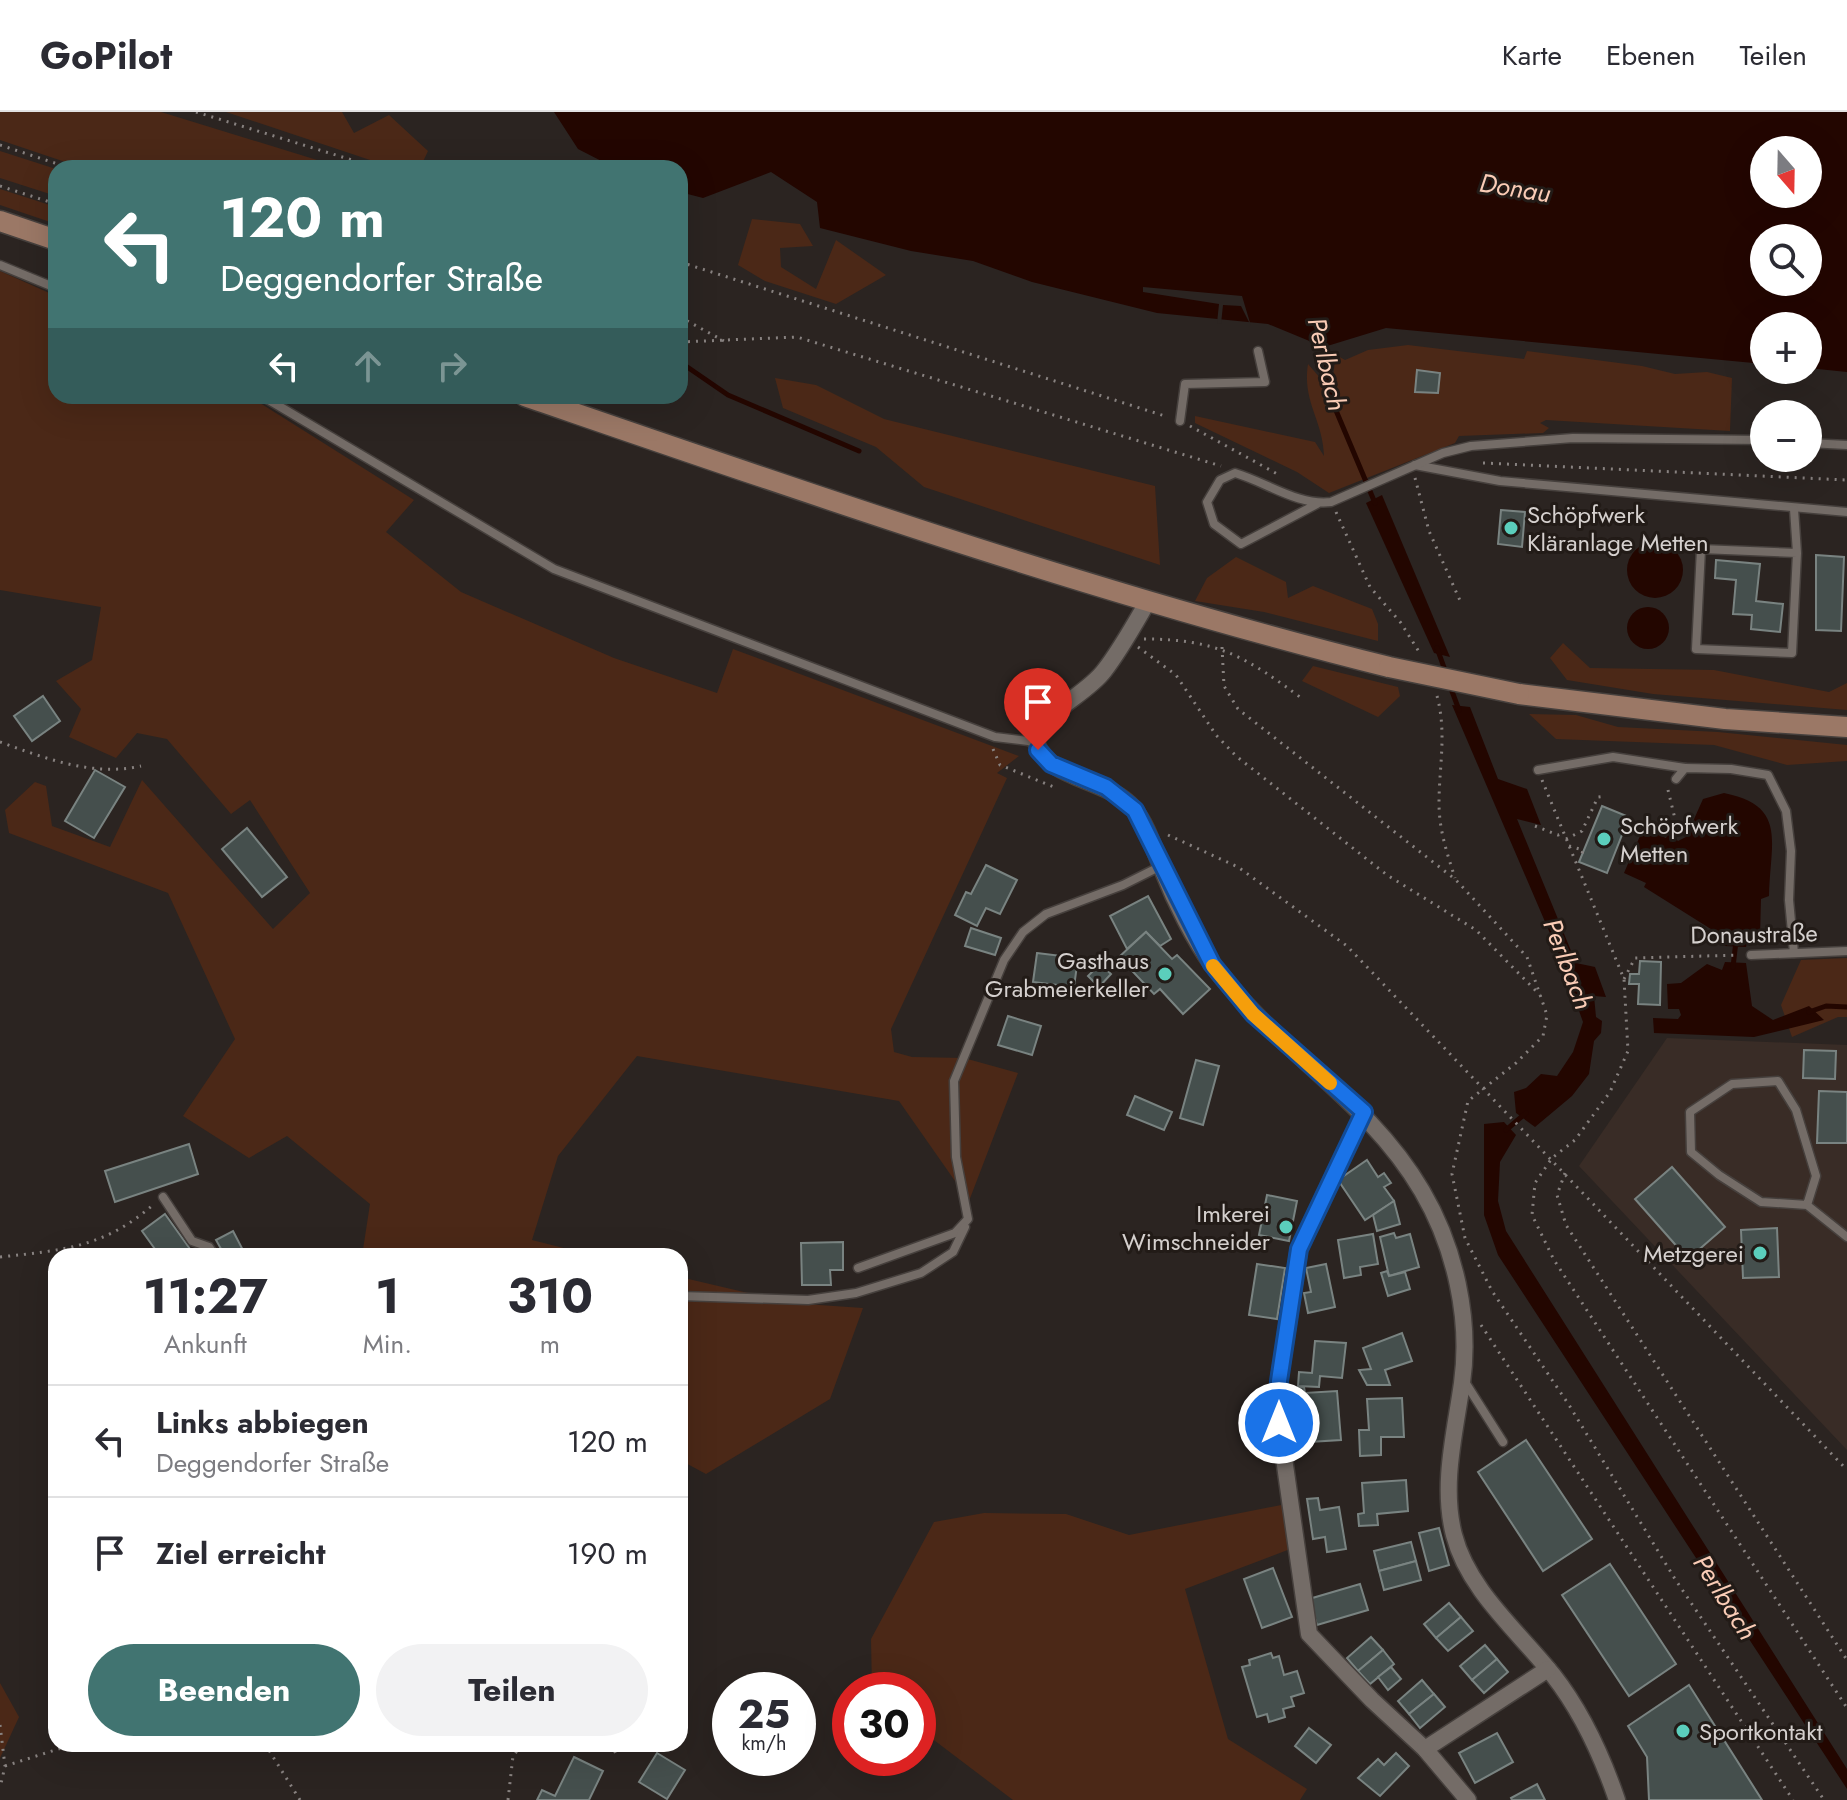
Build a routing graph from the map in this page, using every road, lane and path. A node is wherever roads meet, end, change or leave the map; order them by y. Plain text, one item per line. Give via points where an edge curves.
1 (196, 112) edge
2 (0, 145) edge
3 (352, 160) edge
4 (48, 161) edge
5 (0, 186) edge
6 (48, 201) edge
7 (0, 221) edge
8 (48, 237) edge
9 (0, 265) edge
10 (688, 265) edge
11 (48, 285) edge
12 (688, 321) edge
13 (724, 341) junction
14 (688, 342) edge
15 (1258, 351) dead end
16 (276, 404) edge
17 (549, 404) edge
18 (1180, 421) junction
19 (1750, 440) edge
20 (1822, 444) edge
21 (1847, 445) edge
22 (1412, 465) junction
23 (1453, 470) junction
24 (1255, 478) junction
25 (1847, 480) edge
26 (1289, 481) dead end
27 (1331, 502) junction
28 (1317, 504) junction
29 (1794, 509) junction
30 (1847, 512) edge
31 (1797, 553) junction
32 (1148, 601) junction
33 (1462, 605) dead end
34 (1127, 639) junction
35 (1222, 647) junction
36 (1422, 657) dead end
37 (1435, 691) dead end
38 (1304, 700) dead end
39 (1847, 727) edge
40 (0, 742) edge
41 (1036, 742) junction
42 (141, 766) dead end
43 (1685, 768) junction
44 (1538, 770) joint
45 (1676, 779) dead end
46 (1668, 790) dead end
47 (1606, 796) dead end
48 (1144, 824) junction
49 (1535, 826) dead end
50 (1564, 833) junction
51 (1671, 835) dead end
52 (1566, 839) junction
53 (1569, 846) junction
54 (1581, 858) dead end
55 (1161, 866) junction
56 (1456, 880) junction
57 (1847, 951) edge
58 (1794, 953) junction
59 (1751, 955) joint
60 (1624, 979) junction
61 (1540, 996) junction
62 (1484, 1089) junction
63 (1364, 1112) junction
64 (1552, 1158) junction
65 (1565, 1173) junction
66 (1454, 1191) junction
67 (1445, 1192) dead end
68 (163, 1197) joint
69 (1807, 1205) junction
70 (968, 1219) junction
71 (1847, 1237) edge
72 (80, 1248) edge
73 (210, 1248) edge
74 (48, 1252) edge
75 (0, 1257) edge
76 (858, 1268) dead end
77 (688, 1296) edge
78 (1476, 1318) dead end
79 (1462, 1378) junction
80 (1503, 1442) dead end
81 (1847, 1470) edge
82 (1847, 1660) edge
83 (1548, 1669) junction
84 (1847, 1708) edge
85 (0, 1725) edge
86 (1425, 1749) junction
87 (49, 1752) edge
88 (270, 1752) edge
89 (516, 1752) edge
90 (615, 1752) edge
91 (617, 1756) dead end
92 (5, 1766) junction
93 (0, 1788) edge
94 (300, 1800) edge
95 (508, 1800) edge
96 (1468, 1800) edge
97 (1617, 1800) edge
98 (1793, 1800) edge
99 (1824, 1800) edge

1 - 3 path
2 - 4 path
5 - 6 path
7 - 8 main road
9 - 11 lane
10 - 18 path
12 - 13 path
13 - 14 path
13 - 24 path via 797,337
15 - 18 lane via 1265,382 1185,384
16 - 41 lane via 554,569 995,737
17 - 32 main road
18 - 26 path
19 - 22 lane via 1573,438 1471,446
20 - 21 lane
22 - 23 lane
22 - 27 lane
22 - 33 path via 1429,531
23 - 25 path via 1503,462
23 - 29 lane via 1500,481
24 - 28 lane
24 - 28 lane via 1235,473 1220,480 1207,502 1214,524 1241,544
27 - 28 lane
27 - 36 path via 1370,587
29 - 30 lane
29 - 31 lane
31 - 31 lane via 1792,653 1696,649 1701,549
32 - 34 street
32 - 39 main road, bridge via 1241,630 1519,694 1725,719
34 - 35 path via 1182,639
34 - 41 street via 1091,686 1045,722
34 - 61 path via 1176,675 1236,756 1387,875 1476,930
35 - 38 path
35 - 56 path via 1224,686 1238,709
37 - 56 path via 1444,744 1442,836
40 - 42 path via 58,763 119,771
41 - 48 street via 1042,758 1124,799
43 - 44 lane via 1613,757
43 - 45 lane
43 - 58 lane via 1768,775 1786,811
44 - 50 path
46 - 51 path via 1676,823
47 - 52 path via 1598,797 1582,831
48 - 55 street
48 - 62 path via 1238,867 1347,946
49 - 50 path
50 - 52 path
52 - 53 path
53 - 54 path via 1583,850
53 - 60 path
55 - 63 street via 1224,979 1253,1014
55 - 70 lane via 1046,914 1023,932 1004,960 954,1081 956,1157
56 - 61 path via 1527,957
57 - 58 lane, Donaustraße
58 - 59 lane, Donaustraße
59 - 60 path, Donaustraße via 1635,958
60 - 64 path via 1628,1051 1593,1116
61 - 62 path via 1547,1015 1543,1036
62 - 64 path
62 - 66 path via 1468,1101 1452,1174
63 - 79 street via 1423,1193 1445,1242 1464,1330
63 - 86 street via 1299,1249 1279,1381 1279,1423 1309,1634
64 - 65 path
64 - 84 path via 1531,1197 1532,1215 1554,1260
65 - 81 path
65 - 82 path via 1557,1195 1566,1225
66 - 67 path
66 - 99 path via 1465,1238 1492,1291 1675,1579
68 - 72 path via 128,1227
68 - 73 lane via 192,1241
69 - 69 lane via 1761,1202 1719,1175 1691,1152 1690,1112 1732,1084 1778,1081 1796,1110 1816,1176
69 - 71 lane
70 - 76 lane via 955,1233
70 - 77 lane via 953,1252 921,1273 856,1293 808,1300
74 - 75 path
78 - 98 path
79 - 80 lane
79 - 83 street via 1447,1491 1454,1537 1473,1578
83 - 86 street
83 - 97 street via 1582,1718
85 - 92 path
86 - 96 street
87 - 92 path
88 - 94 path
89 - 95 path
90 - 91 path
92 - 93 path

